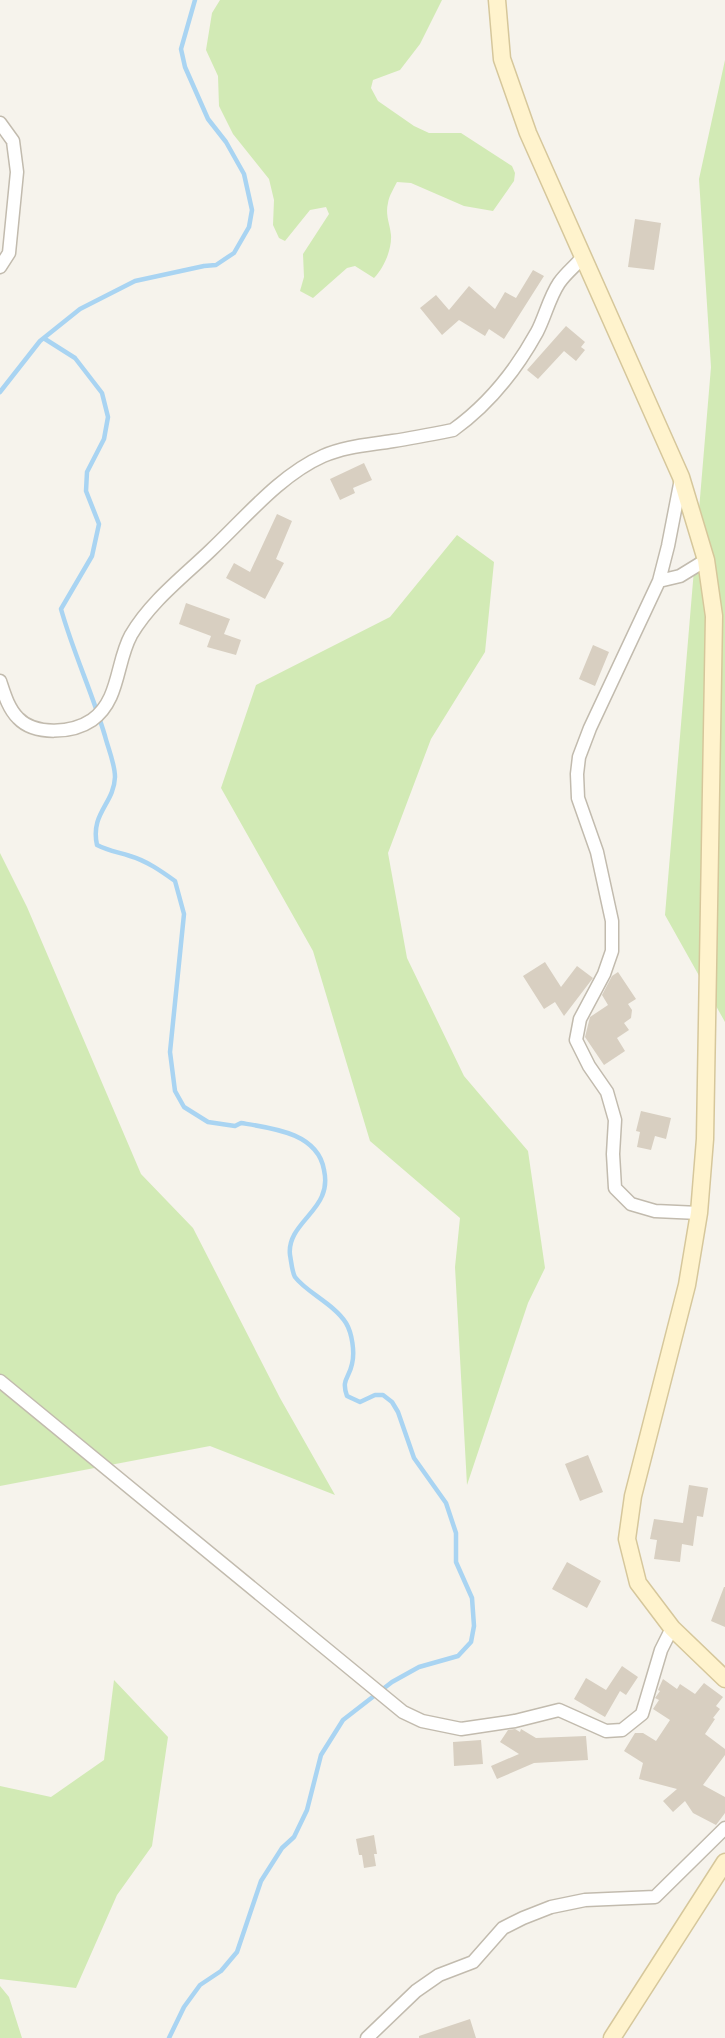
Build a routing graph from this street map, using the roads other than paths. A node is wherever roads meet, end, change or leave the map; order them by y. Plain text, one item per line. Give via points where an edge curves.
1 (497, 0) edge
2 (0, 123) edge
3 (582, 258) junction
4 (0, 267) edge
5 (682, 478) junction
6 (706, 560) junction
7 (658, 581) junction
8 (0, 680) edge
9 (699, 1213) junction
10 (0, 1381) edge
11 (672, 1628) junction
12 (725, 1679) edge
13 (725, 1828) edge
14 (725, 1862) edge
15 (367, 2038) edge
16 (612, 2038) edge

1 - 3 street via 502,59 528,133
2 - 4 street via 13,142 17,172 9,253
3 - 5 street
3 - 8 street via 558,284 537,331 522,355 483,406 464,422 453,430 350,447 323,456 290,477 170,587 131,636 107,704 92,720 62,731 36,728 18,718 5,698
5 - 6 street
5 - 7 street
6 - 7 street via 680,576
6 - 9 street via 714,616 714,703 705,1139
7 - 9 street via 579,757 578,798 597,852 612,921 612,952 580,1019 576,1040 607,1092 615,1120 615,1188 631,1204 655,1210
9 - 11 street via 687,1285 633,1496 627,1539 638,1583
10 - 11 street via 403,1712 422,1721 461,1729 559,1710 606,1731 622,1730 642,1714 661,1650
11 - 12 street
13 - 15 street via 655,1897 585,1900 551,1907 503,1928 473,1962 439,1975 416,1991
14 - 16 street

